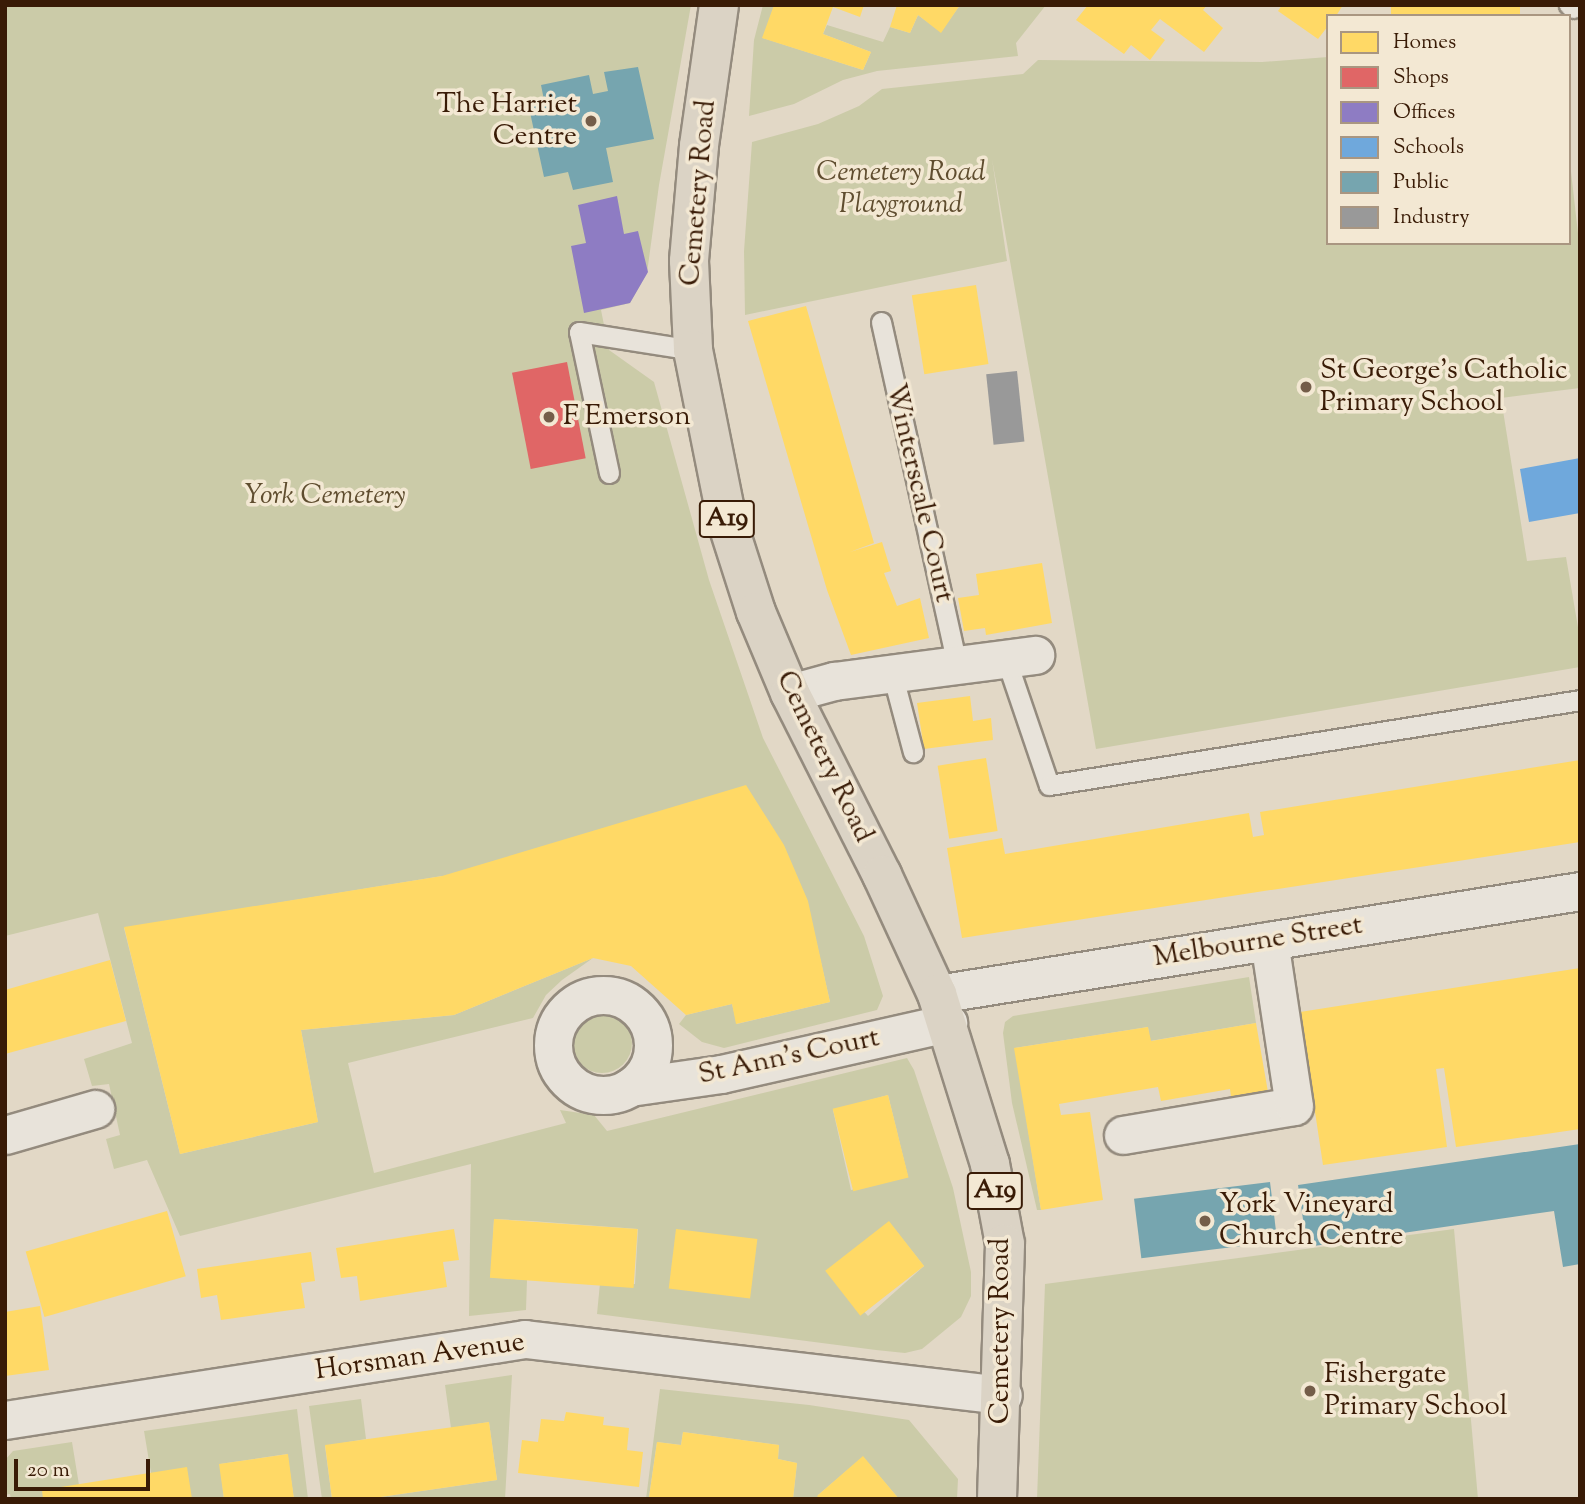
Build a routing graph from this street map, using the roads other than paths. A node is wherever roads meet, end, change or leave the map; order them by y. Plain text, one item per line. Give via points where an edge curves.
1 (719, 5) edge
2 (881, 322) dead end
3 (693, 350) junction
4 (609, 473) dead end
5 (1020, 657) joint
6 (957, 665) junction
7 (892, 673) junction
8 (790, 693) junction
9 (1580, 700) edge
10 (913, 752) dead end
11 (1580, 891) edge
12 (1269, 941) junction
13 (942, 1008) junction
14 (630, 1087) dead end
15 (95, 1109) dead end
16 (5, 1135) edge
17 (1123, 1135) dead end
18 (1003, 1395) junction
19 (5, 1420) edge
20 (997, 1499) edge

1 - 3 main road, Cemetery Road / A19 via 689,261
2 - 6 lane, Winterscale Court
3 - 4 lane via 579,332
3 - 8 main road, Cemetery Road / A19 via 728,525 756,612
5 - 6 street
5 - 9 lane via 1049,785
6 - 7 street
7 - 8 street
7 - 10 lane
8 - 13 main road, Cemetery Road / A19 via 882,875
11 - 12 street, Melbourne Street
12 - 13 street, Melbourne Street
12 - 17 street via 1294,1106
13 - 14 street, St Ann's Court via 721,1074
13 - 18 main road, Cemetery Road / A19 via 990,1164 1005,1244
15 - 16 street
18 - 19 street, Horsman Avenue via 525,1339
18 - 20 main road, Cemetery Road / A19

